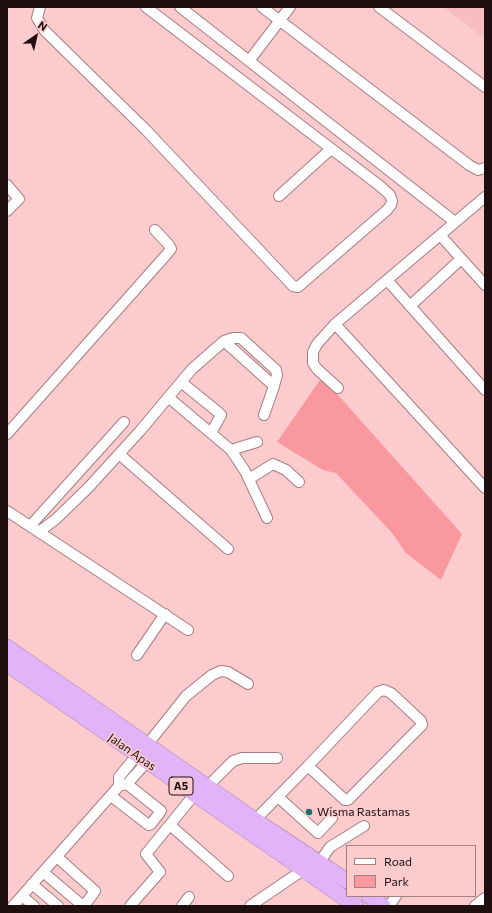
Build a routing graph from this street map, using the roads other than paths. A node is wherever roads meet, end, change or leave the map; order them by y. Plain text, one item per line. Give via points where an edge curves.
1 (40, 7) edge
2 (146, 7) edge
3 (180, 7) edge
4 (262, 7) edge
5 (290, 7) edge
6 (379, 7) edge
7 (280, 21) junction
8 (249, 61) junction
9 (485, 87) edge
10 (331, 149) junction
11 (485, 168) edge
12 (7, 185) edge
13 (279, 196) dead end
14 (485, 197) edge
15 (7, 211) edge
16 (455, 222) junction
17 (155, 230) dead end
18 (440, 235) junction
19 (461, 259) junction
20 (387, 280) junction
21 (485, 285) edge
22 (410, 306) junction
23 (335, 324) junction
24 (181, 382) junction
25 (338, 388) dead end
26 (485, 390) edge
27 (168, 398) junction
28 (264, 415) dead end
29 (124, 422) dead end
30 (211, 433) junction
31 (7, 434) edge
32 (257, 442) dead end
33 (232, 450) junction
34 (119, 454) junction
35 (249, 479) junction
36 (299, 482) dead end
37 (485, 488) edge
38 (7, 511) edge
39 (267, 518) dead end
40 (31, 525) junction
41 (40, 531) junction
42 (228, 549) dead end
43 (165, 614) junction
44 (188, 630) dead end
45 (7, 647) edge
46 (137, 655) dead end
47 (7, 664) edge
48 (33, 665) junction
49 (248, 684) dead end
50 (54, 697) junction
51 (149, 746) junction
52 (277, 758) dead end
53 (308, 766) junction
54 (123, 785) junction
55 (207, 787) junction
56 (194, 795) junction
57 (111, 796) junction
58 (278, 797) junction
59 (332, 818) dead end
60 (255, 820) junction
61 (170, 825) junction
62 (364, 826) dead end
63 (264, 843) junction
64 (57, 857) junction
65 (319, 863) junction
66 (303, 870) junction
67 (43, 872) junction
68 (228, 876) dead end
69 (346, 880) edge
70 (32, 884) junction
71 (22, 896) junction
72 (189, 897) dead end
73 (370, 897) edge
74 (395, 897) edge
75 (485, 898) edge
76 (348, 904) edge
77 (13, 906) edge
78 (34, 906) edge
79 (58, 906) edge
80 (83, 906) edge
81 (130, 906) edge
82 (182, 906) edge
83 (251, 906) edge
84 (383, 906) edge
85 (389, 906) edge
86 (475, 906) edge

1 - 10 street via 37,18 45,31 146,130 293,286 298,287 302,284 391,206 392,201 386,191
2 - 10 street
3 - 8 street
4 - 7 street
5 - 7 street
6 - 9 street
7 - 8 street
7 - 11 street via 469,165 478,170
8 - 16 street
10 - 13 street
12 - 15 street via 19,199
14 - 16 street
16 - 18 street
17 - 31 street via 170,245 168,254
18 - 19 street
18 - 20 street
19 - 21 street
19 - 22 street
20 - 22 street
20 - 23 street
22 - 26 street
23 - 25 street via 317,344 313,357 317,369
23 - 37 street
24 - 27 street
24 - 28 street via 224,341 241,338 276,370 274,386
24 - 30 street via 218,412 220,419
27 - 30 street
27 - 34 street
29 - 40 street
30 - 33 street
32 - 33 street
33 - 35 street
34 - 41 street via 62,514
34 - 42 street
35 - 36 street via 273,464 286,470
35 - 39 street
38 - 40 street
40 - 41 street
41 - 43 street
43 - 44 street
43 - 46 street
45 - 48 highway, Jalan Apas / A5
47 - 50 highway, Jalan Apas / A5
48 - 50 highway via 35,671 56,686
48 - 51 highway, Jalan Apas / A5
49 - 51 street via 228,672 221,671 212,675 186,696
50 - 51 highway, Jalan Apas / A5
51 - 54 street
51 - 55 highway, Jalan Apas / A5
51 - 56 highway, Jalan Apas / A5
52 - 55 street via 242,758 233,761
53 - 53 street via 348,800 422,725 421,721 391,693 384,690 378,692
53 - 58 street
54 - 57 street
54 - 57 street via 161,812 151,824 146,823
55 - 60 highway, Jalan Apas / A5
56 - 61 street
56 - 63 highway, Jalan Apas / A5
57 - 64 street
58 - 59 street via 318,833
58 - 60 street
60 - 63 highway via 254,830
60 - 65 highway, Jalan Apas / A5
61 - 68 street
61 - 81 street via 146,854 160,872
62 - 65 street via 330,847
63 - 66 highway, Jalan Apas / A5
64 - 67 street
64 - 80 street via 95,891
65 - 69 highway, Jalan Apas / A5
66 - 76 highway, Jalan Apas / A5
66 - 83 street
67 - 70 street
67 - 80 street
70 - 71 street
70 - 79 street
71 - 77 street
71 - 78 street
72 - 82 street
73 - 84 highway
74 - 85 street
75 - 86 street

